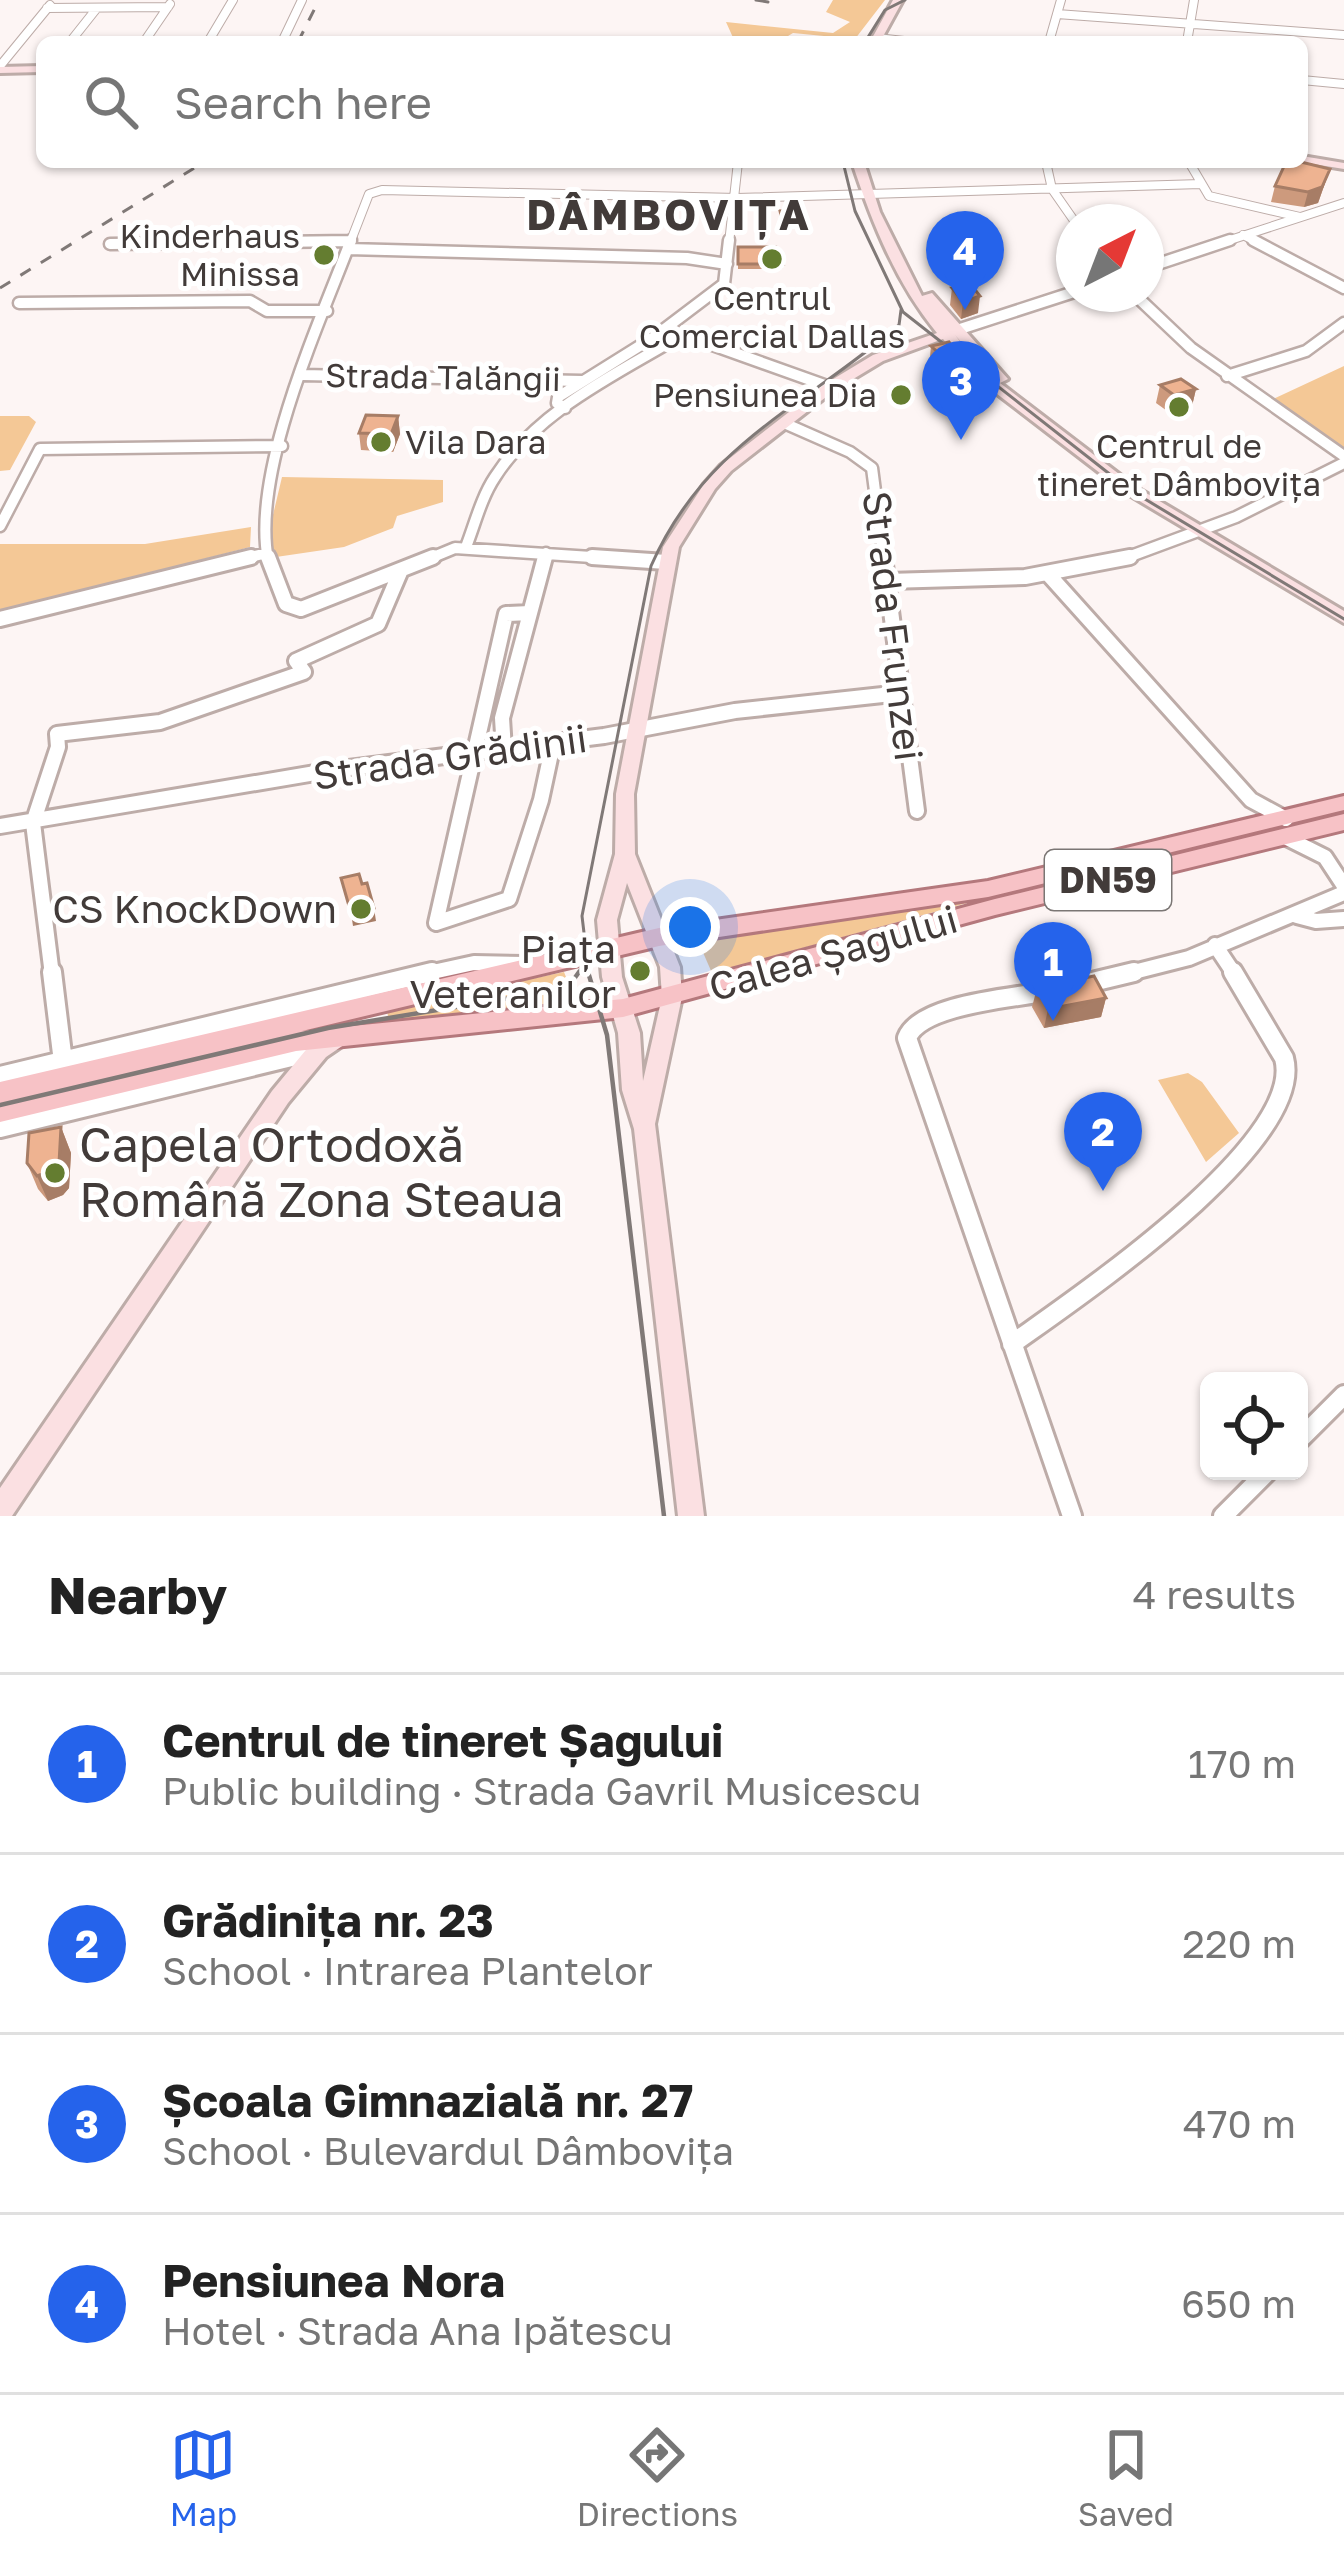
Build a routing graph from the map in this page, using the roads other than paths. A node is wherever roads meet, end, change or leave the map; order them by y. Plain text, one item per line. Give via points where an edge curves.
1 (233, 0) edge
2 (302, 0) edge
3 (898, 0) edge
4 (912, 0) edge
5 (1061, 0) edge
6 (1194, 0) edge
7 (50, 4) edge
8 (170, 4) edge
9 (97, 8) junction
10 (1057, 14) junction
11 (889, 17) junction
12 (1190, 23) junction
13 (1344, 34) edge
14 (75, 36) edge
15 (148, 36) edge
16 (212, 36) edge
17 (285, 36) edge
18 (878, 36) edge
19 (1051, 36) edge
20 (1188, 36) edge
21 (0, 68) edge
22 (36, 69) edge
23 (1308, 81) edge
24 (1344, 84) edge
25 (1308, 160) edge
26 (1344, 166) edge
27 (738, 168) edge
28 (860, 168) edge
29 (1047, 168) edge
30 (1192, 168) edge
31 (1201, 184) junction
32 (1052, 189) junction
33 (866, 194) junction
34 (737, 198) junction
35 (1062, 204) edge
36 (1344, 207) edge
37 (1300, 217) junction
38 (1244, 236) junction
39 (110, 244) dead end
40 (350, 245) junction
41 (1164, 262) edge
42 (727, 264) junction
43 (1344, 288) edge
44 (1056, 298) edge
45 (19, 303) dead end
46 (327, 311) junction
47 (1154, 312) edge
48 (1344, 323) edge
49 (665, 329) junction
50 (950, 333) junction
51 (682, 335) junction
52 (304, 373) junction
53 (1227, 376) junction
54 (582, 381) junction
55 (830, 387) junction
56 (565, 408) junction
57 (784, 422) junction
58 (282, 446) junction
59 (1344, 460) edge
60 (0, 526) edge
61 (1201, 535) junction
62 (466, 547) junction
63 (267, 553) junction
64 (546, 554) junction
65 (666, 562) junction
66 (401, 570) junction
67 (1049, 575) junction
68 (888, 581) junction
69 (530, 613) junction
70 (1344, 617) edge
71 (0, 619) edge
72 (901, 693) junction
73 (635, 730) junction
74 (553, 744) junction
75 (504, 750) junction
76 (476, 754) junction
77 (1251, 800) junction
78 (1344, 803) edge
79 (917, 811) dead end
80 (33, 823) junction
81 (1338, 823) edge
82 (0, 826) edge
83 (1254, 827) junction
84 (1285, 828) junction
85 (625, 854) junction
86 (1325, 857) junction
87 (1344, 889) edge
88 (1298, 916) junction
89 (1344, 919) edge
90 (659, 937) junction
91 (1215, 946) junction
92 (607, 948) junction
93 (541, 965) junction
94 (672, 997) junction
95 (623, 1008) junction
96 (329, 1043) junction
97 (279, 1061) junction
98 (63, 1062) junction
99 (0, 1076) edge
100 (0, 1092) edge
101 (280, 1097) junction
102 (0, 1111) edge
103 (0, 1128) edge
104 (645, 1129) junction
105 (1012, 1344) junction
106 (1344, 1395) edge
107 (1308, 1431) edge
108 (1259, 1480) edge
109 (0, 1511) edge
110 (691, 1516) edge
111 (1072, 1516) edge
112 (1222, 1516) edge

1 - 16 street
2 - 17 street
3 - 11 street
4 - 11 street
5 - 10 street
6 - 12 street
7 - 9 street
7 - 21 street
8 - 9 street
8 - 15 street
9 - 14 street
10 - 12 street
10 - 19 street
11 - 18 street
12 - 13 street
12 - 20 street
21 - 22 street
23 - 24 street
25 - 26 street
27 - 34 street
28 - 33 street
29 - 32 street
30 - 31 street
31 - 32 street
31 - 37 street via 1209,196
32 - 33 street
32 - 35 street
33 - 34 street
33 - 50 street via 900,267
34 - 40 street via 373,191
34 - 42 street
36 - 37 street
37 - 38 street
38 - 41 street
38 - 43 street
39 - 40 street
40 - 42 street
40 - 46 street
42 - 49 street via 721,287
44 - 50 street
45 - 46 street via 250,301 267,311
46 - 52 street
47 - 53 street
48 - 53 street via 1306,351
49 - 51 street
49 - 54 street
50 - 55 street via 878,358
50 - 61 street via 976,371
51 - 55 street
51 - 56 street
52 - 54 street, Strada Talăngii
52 - 58 street
53 - 59 street
54 - 56 street via 556,400
55 - 57 street
56 - 62 street via 505,462
57 - 65 street via 709,487
57 - 68 street, Strada Frunzei via 872,468
58 - 60 street via 40,449
58 - 63 street
59 - 61 street
61 - 67 street
61 - 70 street
62 - 64 street
62 - 66 street
63 - 66 street via 282,598 296,608
63 - 71 street
64 - 65 street
64 - 69 street
65 - 73 street
66 - 80 street via 374,627 296,661 304,672 160,722 57,734
67 - 68 street
67 - 77 street
68 - 72 street, Strada Frunzei
69 - 75 street via 502,718
69 - 76 street via 506,614 477,715
72 - 73 street, Strada Grădinii
72 - 79 street, Strada Frunzei
73 - 74 street, Strada Grădinii
73 - 85 street
74 - 75 street, Strada Grădinii
74 - 76 street via 509,899 436,923
75 - 76 street, Strada Grădinii
76 - 80 street, Strada Grădinii via 333,770
77 - 83 street
77 - 84 street
78 - 84 main road, Calea Șagului / DN59
80 - 82 street, Strada Grădinii
80 - 98 street
81 - 84 main road, Calea Șagului / DN59
81 - 86 street
83 - 84 main road, Calea Șagului / DN59
83 - 90 main road, Calea Șagului / DN59 via 988,889
84 - 86 street
84 - 94 main road, Calea Șagului / DN59
85 - 90 street
85 - 92 street
86 - 87 street
87 - 88 street
88 - 89 street
88 - 91 street
90 - 92 main road, DN59
90 - 94 street
91 - 105 street via 1282,1055 1289,1076 1283,1100 1251,1147 1168,1225
91 - 105 street via 1164,966 929,1014 912,1025 908,1051
92 - 93 main road, DN59
92 - 95 street
93 - 98 street via 443,969
93 - 100 main road, DN59
94 - 95 main road, DN59
94 - 104 street
95 - 96 main road, DN59
95 - 104 street
96 - 97 street
96 - 101 street
96 - 102 main road, DN59 via 259,1049
97 - 101 street
97 - 103 street
98 - 99 street
101 - 109 street
104 - 110 street
105 - 111 street
106 - 107 street
108 - 112 street

